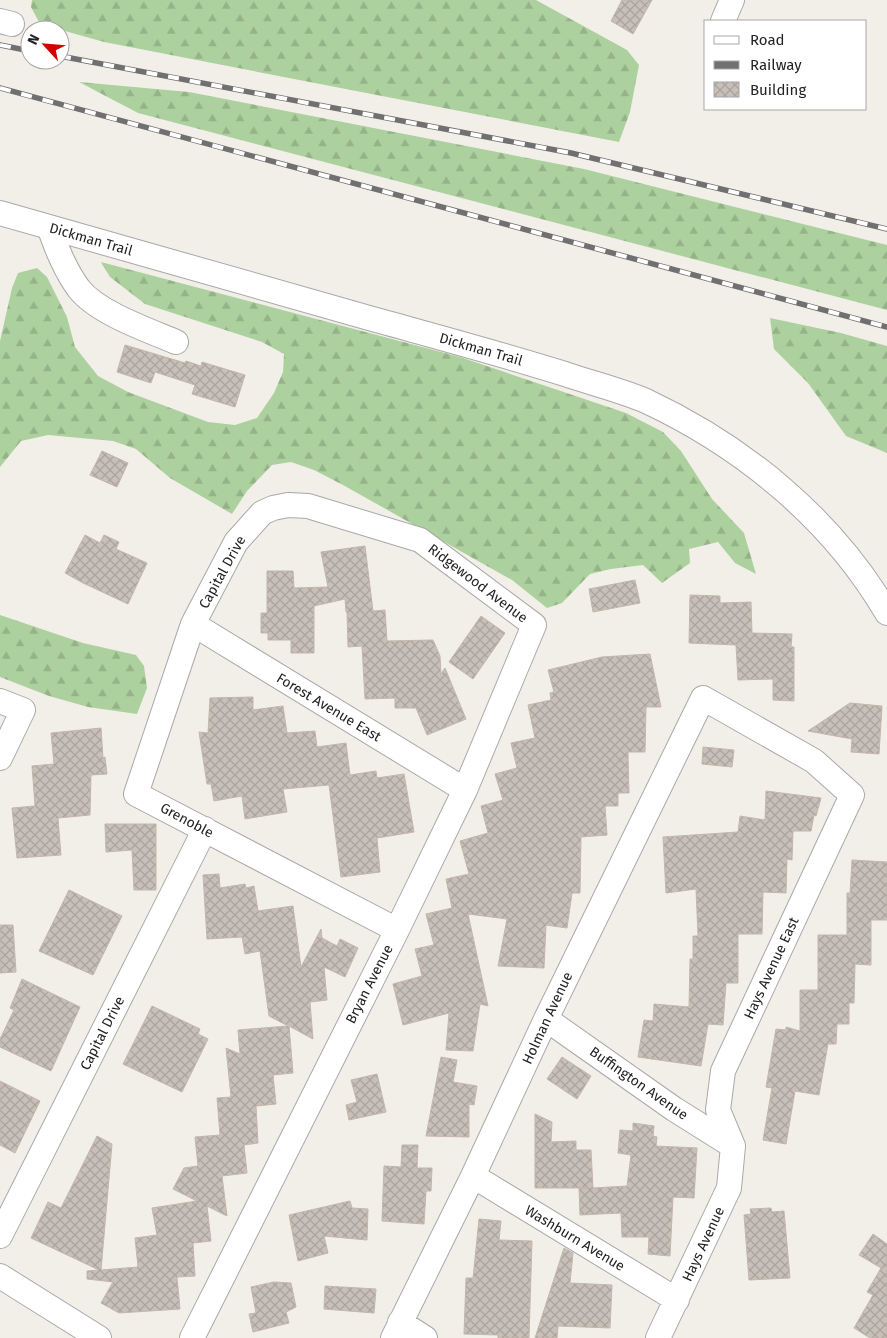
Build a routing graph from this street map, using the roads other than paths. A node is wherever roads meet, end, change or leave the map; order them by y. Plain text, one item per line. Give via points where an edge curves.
1 (732, 0) edge
2 (723, 20) edge
3 (0, 213) edge
4 (49, 227) junction
5 (176, 342) dead end
6 (308, 506) joint
7 (887, 613) edge
8 (193, 624) junction
9 (534, 625) joint
10 (0, 701) edge
11 (0, 758) edge
12 (465, 790) junction
13 (852, 795) joint
14 (205, 830) junction
15 (396, 930) junction
16 (546, 1019) junction
17 (733, 1146) junction
18 (473, 1176) junction
19 (0, 1236) edge
20 (0, 1276) edge
21 (676, 1300) junction
22 (397, 1330) edge
23 (99, 1338) edge
24 (192, 1338) edge
25 (425, 1338) edge
26 (658, 1338) edge

1 - 2 street
3 - 4 street, Dickman Trail
4 - 5 street via 62,262 80,290 104,310
4 - 7 street, Dickman Trail via 530,363 643,400 716,439 794,498 831,535
6 - 8 street, Capital Drive via 288,505 262,513 236,542
6 - 9 street, Ridgewood Avenue via 420,540
8 - 12 street, Forest Avenue East
8 - 14 street, Grenoble via 136,794
9 - 12 street, Bryan Avenue
10 - 11 street via 23,710
12 - 15 street, Bryan Avenue
13 - 16 street, Holman Avenue via 814,761 703,698
13 - 17 street, Hays Avenue East via 723,1071 718,1110
14 - 15 street, Grenoble
14 - 19 street, Capital Drive
15 - 24 street, Bryan Avenue
16 - 17 street, Buffington Avenue via 674,1109
16 - 18 street, Holman Avenue
17 - 21 street, Hays Avenue via 729,1188
18 - 21 street, Washburn Avenue
18 - 22 street, Holman Avenue
20 - 23 street
21 - 26 street, Hays Avenue
22 - 25 street

